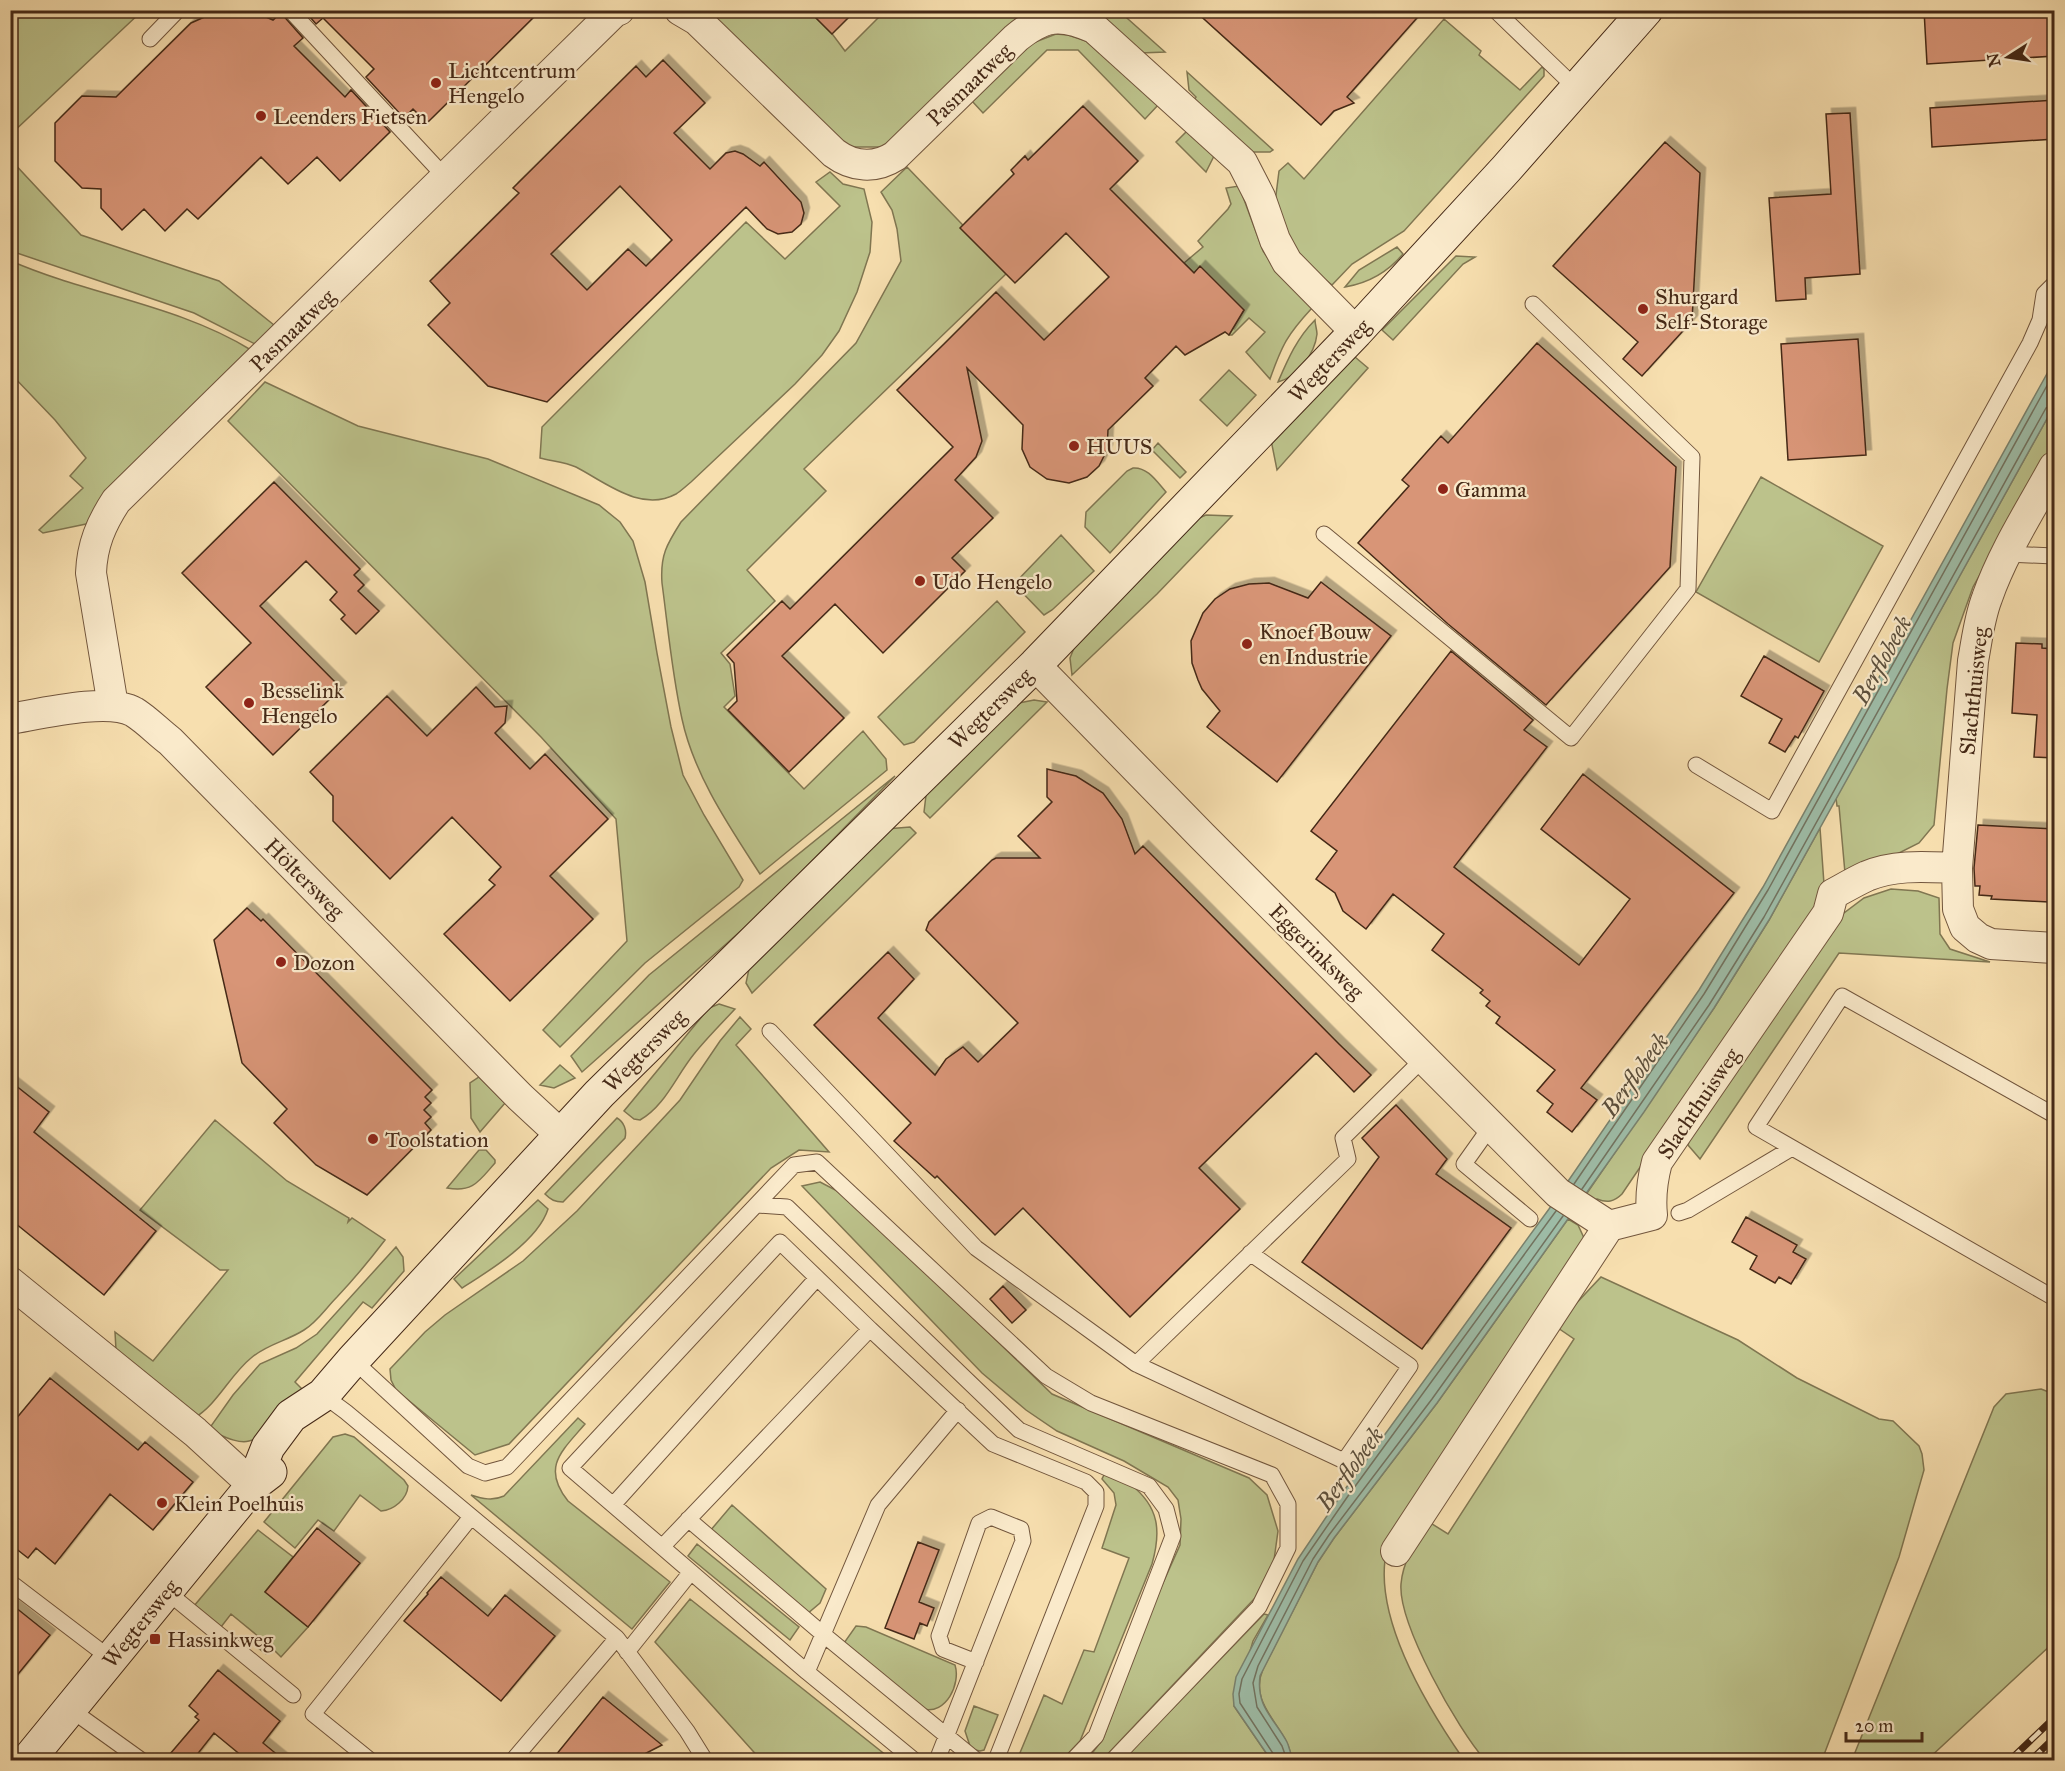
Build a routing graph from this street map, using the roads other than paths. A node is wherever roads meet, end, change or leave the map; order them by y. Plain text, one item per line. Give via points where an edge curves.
1 (178, 10) edge
2 (290, 10) edge
3 (620, 10) edge
4 (680, 10) edge
5 (1495, 10) edge
6 (1646, 10) edge
7 (1061, 14) edge
8 (150, 39) dead end
9 (1577, 89) junction
10 (447, 179) junction
11 (2055, 284) edge
12 (1533, 304) dead end
13 (1356, 332) junction
14 (2055, 467) edge
15 (1324, 534) dead end
16 (2007, 554) junction
17 (2055, 556) edge
18 (1035, 665) junction
19 (113, 706) junction
20 (10, 719) edge
21 (1696, 765) dead end
22 (1957, 868) junction
23 (2055, 948) edge
24 (770, 1031) dead end
25 (1424, 1058) junction
26 (2055, 1115) edge
27 (1491, 1126) junction
28 (561, 1135) junction
29 (1792, 1148) junction
30 (757, 1205) junction
31 (1679, 1213) dead end
32 (1530, 1220) dead end
33 (1609, 1226) junction
34 (1250, 1253) junction
35 (817, 1278) junction
36 (10, 1282) edge
37 (2055, 1298) edge
38 (870, 1329) junction
39 (353, 1360) junction
40 (1136, 1364) junction
41 (322, 1395) junction
42 (958, 1410) junction
43 (253, 1485) junction
44 (612, 1505) junction
45 (471, 1516) junction
46 (688, 1519) junction
47 (662, 1547) junction
48 (1396, 1551) dead end
49 (692, 1572) junction
50 (10, 1582) edge
51 (176, 1599) junction
52 (824, 1635) junction
53 (617, 1638) junction
54 (627, 1652) junction
55 (111, 1659) junction
56 (976, 1662) junction
57 (807, 1672) junction
58 (293, 1695) dead end
59 (70, 1709) junction
60 (946, 1736) junction
61 (28, 1761) edge
62 (141, 1761) edge
63 (370, 1761) edge
64 (513, 1761) edge
65 (705, 1761) edge
66 (914, 1761) edge
67 (937, 1761) edge
68 (976, 1761) edge
69 (996, 1761) edge
70 (1073, 1761) edge
71 (1113, 1761) edge

1 - 8 lane
2 - 10 lane
3 - 10 street, Pasmaatweg
4 - 7 street, Pasmaatweg via 697,20 834,153 867,166 895,156 1016,38 1031,26
5 - 9 lane
6 - 9 street, Wegtersweg
7 - 13 street, Pasmaatweg via 1094,28 1242,162 1287,262
9 - 13 street, Wegtersweg
10 - 19 street, Pasmaatweg via 116,501 102,523 92,552 91,573
11 - 21 lane via 2044,294 2040,320 2030,343 1772,812
12 - 15 lane via 1692,457 1688,589 1571,738
13 - 18 street, Wegtersweg
14 - 16 street, Slachthuisweg
16 - 17 lane
16 - 22 street, Slachthuisweg via 1996,572 1978,629
18 - 25 street, Eggerinksweg
18 - 28 street, Wegtersweg
19 - 20 street, Höltersweg
19 - 28 street, Höltersweg via 132,711 170,741
22 - 23 street, Slachthuisweg via 1958,909 1965,927 1978,939 1990,944
22 - 33 street, Slachthuisweg via 1892,869 1833,894 1828,914 1657,1162 1650,1199 1652,1215
24 - 40 lane via 976,1248
25 - 27 street, Eggerinksweg
25 - 34 lane via 1343,1138 1348,1159
26 - 29 lane via 1842,996 1756,1127
27 - 32 lane via 1464,1164
27 - 33 street, Eggerinksweg via 1558,1193
28 - 39 street, Wegtersweg
29 - 31 lane
29 - 37 lane
30 - 39 lane via 507,1467 485,1473 468,1466
30 - 70 lane via 787,1207 1019,1430 1149,1486 1166,1509 1173,1536 1096,1736
30 - 71 lane via 794,1165 817,1162 1046,1377 1091,1403 1272,1475 1288,1504 1288,1548 1259,1607
33 - 48 street
34 - 40 lane
34 - 40 lane via 1410,1366 1344,1461
35 - 38 lane
35 - 44 lane
35 - 44 lane via 780,1242 570,1468
36 - 43 street via 195,1432
38 - 42 lane
38 - 46 lane
39 - 41 street, Wegtersweg
41 - 43 street, Wegtersweg via 308,1428 281,1464
41 - 45 lane
42 - 52 lane via 878,1505
42 - 69 lane via 993,1444 1086,1482 1096,1492 1096,1506
43 - 51 street, Wegtersweg
44 - 47 lane
45 - 53 lane
45 - 63 lane via 314,1714
46 - 47 lane
46 - 52 lane
47 - 49 lane
49 - 54 lane
49 - 57 lane
50 - 55 lane
51 - 55 street, Wegtersweg
51 - 58 lane, Wegtersweg
52 - 57 lane
52 - 60 lane
53 - 54 lane
53 - 64 lane
54 - 65 lane
55 - 59 street, Wegtersweg
56 - 56 lane via 1023,1541 1020,1528 991,1516 980,1523 939,1636 943,1649
56 - 60 lane
57 - 66 lane
59 - 61 street, Wegtersweg
59 - 62 lane
60 - 67 lane
60 - 68 lane

